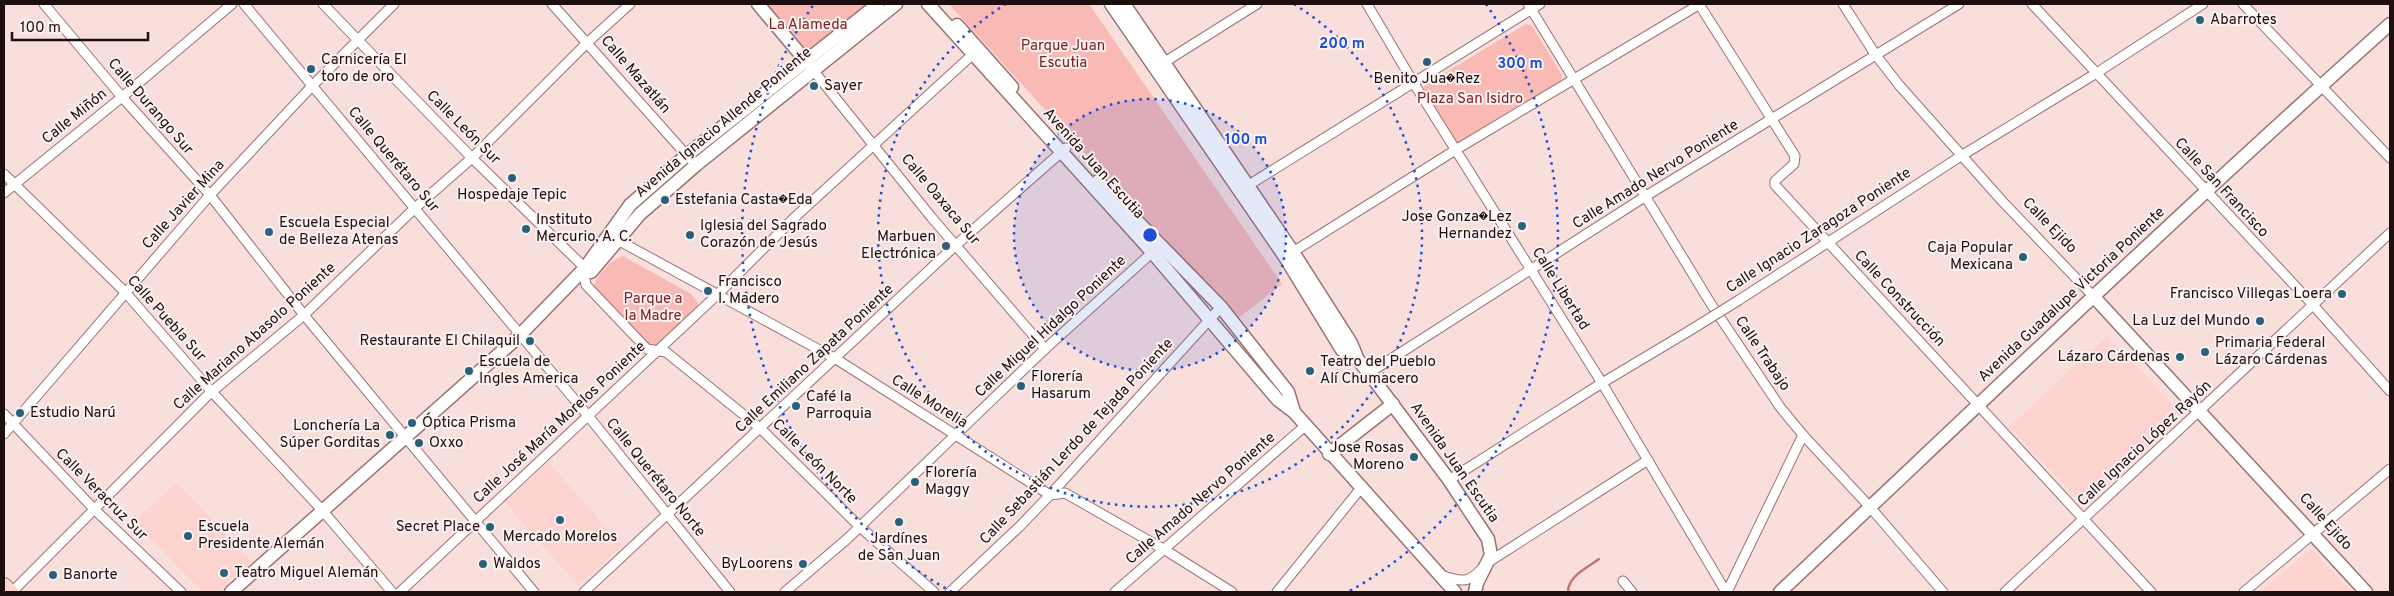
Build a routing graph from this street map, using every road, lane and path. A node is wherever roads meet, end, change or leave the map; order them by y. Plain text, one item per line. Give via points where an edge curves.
1 (44, 4) edge
2 (232, 4) edge
3 (244, 4) edge
4 (323, 4) edge
5 (394, 4) edge
6 (552, 4) edge
7 (630, 4) edge
8 (758, 4) edge
9 (878, 4) edge
10 (896, 4) edge
11 (928, 4) edge
12 (1111, 4) edge
13 (1124, 4) edge
14 (1257, 4) edge
15 (1366, 4) edge
16 (1540, 4) edge
17 (1699, 4) edge
18 (1843, 4) edge
19 (1959, 4) edge
20 (2032, 4) edge
21 (2203, 4) edge
22 (2243, 4) edge
23 (941, 5) edge
24 (1530, 6) edge
25 (2390, 24) edge
26 (358, 40) junction
27 (588, 42) junction
28 (978, 54) junction
29 (1875, 54) junction
30 (809, 65) junction
31 (1160, 66) junction
32 (2095, 74) junction
33 (1573, 79) junction
34 (1413, 82) junction
35 (312, 85) junction
36 (2322, 85) junction
37 (122, 97) junction
38 (1771, 119) junction
39 (874, 144) junction
40 (1064, 150) junction
41 (1457, 150) junction
42 (687, 156) junction
43 (1961, 156) junction
44 (472, 158) junction
45 (2390, 158) edge
46 (696, 165) junction
47 (4, 174) edge
48 (14, 184) junction
49 (1244, 188) junction
50 (4, 192) edge
51 (2207, 192) junction
52 (210, 195) junction
53 (1646, 196) junction
54 (415, 208) junction
55 (2390, 233) edge
56 (614, 238) junction
57 (1827, 243) junction
58 (956, 245) junction
59 (1156, 249) junction
60 (1289, 254) junction
61 (1531, 269) junction
62 (585, 274) junction
63 (125, 292) junction
64 (718, 295) junction
65 (2094, 297) junction
66 (2313, 305) junction
67 (1221, 307) junction
68 (304, 315) junction
69 (1210, 320) junction
70 (521, 335) junction
71 (1046, 349) junction
72 (657, 350) junction
73 (836, 360) junction
74 (1369, 374) junction
75 (1602, 383) junction
76 (2390, 391) edge
77 (212, 392) junction
78 (1393, 404) junction
79 (1979, 404) junction
80 (2200, 411) junction
81 (1294, 412) junction
82 (4, 414) edge
83 (589, 417) junction
84 (12, 424) junction
85 (1305, 426) junction
86 (760, 428) junction
87 (4, 434) edge
88 (956, 435) junction
89 (1803, 435) junction
90 (405, 437) junction
91 (1329, 454) junction
92 (1648, 460) junction
93 (2390, 469) edge
94 (1450, 480) junction
95 (1361, 488) junction
96 (1050, 495) junction
97 (1870, 507) junction
98 (94, 509) junction
99 (322, 510) junction
100 (667, 514) junction
101 (2084, 520) junction
102 (475, 522) junction
103 (860, 527) junction
104 (2315, 534) junction
105 (1165, 550) junction
106 (1487, 563) junction
107 (1439, 574) junction
108 (1623, 581) dead end
109 (8, 589) edge
110 (181, 592) edge
111 (231, 592) edge
112 (392, 592) edge
113 (400, 592) edge
114 (534, 592) edge
115 (584, 592) edge
116 (730, 592) edge
117 (785, 592) edge
118 (934, 592) edge
119 (950, 592) edge
120 (1116, 592) edge
121 (1232, 592) edge
122 (1278, 592) edge
123 (1456, 592) edge
124 (1475, 592) edge
125 (1632, 592) edge
126 (1727, 592) edge
127 (1780, 592) edge
128 (1943, 592) edge
129 (2005, 592) edge
130 (2151, 592) edge
131 (2244, 592) edge
132 (2366, 592) edge

1 - 37 street, Calle Durango Sur
2 - 37 street, Calle Miñón
3 - 35 street, Calle Querétaro Sur
4 - 26 street, Calle León Sur
5 - 26 street, Calle Javier Mina
6 - 27 street, Calle Mazatlán
7 - 27 street, Calle Mariano Abasolo Poniente
8 - 30 main road, Calle Oaxaca Sur
9 - 30 main road, Avenida Ignacio Allende Poniente
10 - 30 main road, Avenida Ignacio Allende Poniente
11 - 28 main road, Avenida Juan Escutia
12 - 31 main road, Avenida Juan Escutia
13 - 31 main road, Avenida Juan Escutia
14 - 31 street
15 - 34 street, Calle Libertad
16 - 24 street
17 - 33 street
17 - 38 street, Calle Construcción
18 - 29 street, Calle Ejido
19 - 29 street, Calle Amado Nervo Poniente
20 - 32 street, Calle San Francisco
21 - 32 street, Calle Ignacio Zaragoza Poniente
22 - 36 street
23 - 28 main road, Avenida Juan Escutia
24 - 33 street, Calle Trabajo
24 - 34 street
25 - 36 main road, Avenida Guadalupe Victoria Poniente
26 - 35 street, Calle Javier Mina
26 - 44 street, Calle León Sur
27 - 42 street, Calle Mazatlán
27 - 44 street, Calle Mariano Abasolo Poniente
28 - 39 street, Calle José María Morelos Poniente
28 - 40 main road, Avenida Juan Escutia
29 - 38 street, Calle Amado Nervo Poniente
29 - 43 street, Calle Ejido
30 - 39 street, Calle Oaxaca Sur
30 - 42 main road, Avenida Ignacio Allende Poniente
30 - 46 main road, Avenida Ignacio Allende Poniente
31 - 49 main road, Avenida Juan Escutia
32 - 43 street, Calle Ignacio Zaragoza Poniente
32 - 51 street, Calle San Francisco
33 - 41 street
33 - 53 street, Calle Trabajo
34 - 41 street, Calle Libertad
34 - 49 street
35 - 52 street, Calle Javier Mina
35 - 54 street, Calle Querétaro Sur
36 - 45 street
36 - 51 main road, Avenida Guadalupe Victoria Poniente
37 - 48 street, Calle Miñón
37 - 52 street, Calle Durango Sur
38 - 53 street, Calle Amado Nervo Poniente
38 - 57 street, Calle Construcción via 1796,160 1775,181 1775,185
39 - 58 street, Calle Oaxaca Sur
39 - 64 street, Calle José María Morelos Poniente
40 - 58 street, Calle Emiliano Zapata Poniente
40 - 59 main road, Avenida Juan Escutia
41 - 60 street
41 - 61 street, Calle Libertad
42 - 46 street, Calle Mazatlán
42 - 56 main road, Avenida Ignacio Allende Poniente via 630,205
43 - 57 street, Calle Ignacio Zaragoza Poniente
43 - 65 street, Calle Ejido
44 - 54 street, Calle Mariano Abasolo Poniente
44 - 62 street, Calle León Sur
46 - 56 main road, Avenida Ignacio Allende Poniente
47 - 48 street, Calle Puebla Sur
48 - 50 street, Calle Miñón
48 - 63 street, Calle Puebla Sur
49 - 60 main road, Avenida Juan Escutia
51 - 65 main road, Avenida Guadalupe Victoria Poniente
51 - 66 street, Calle San Francisco
52 - 63 street, Calle Javier Mina
52 - 68 street, Calle Durango Sur
53 - 61 street, Calle Amado Nervo Poniente
53 - 89 street, Calle Trabajo via 1712,304 1780,407
54 - 68 street, Calle Mariano Abasolo Poniente
54 - 70 street, Calle Querétaro Sur
55 - 66 street, Calle Ignacio López Rayón
56 - 62 main road, Avenida Ignacio Allende Poniente
56 - 64 street, Calle Morelia
57 - 75 street, Calle Ignacio Zaragoza Poniente, bridge
57 - 79 street, Calle Construcción
58 - 71 street, Calle Oaxaca Sur
58 - 73 street, Calle Emiliano Zapata Poniente
59 - 67 main road, Avenida Juan Escutia
59 - 69 main road, Avenida Juan Escutia
59 - 71 street, Calle Miguel Hidalgo Poniente
60 - 74 main road, Avenida Juan Escutia via 1342,350 1358,360
61 - 74 street, Calle Amado Nervo Poniente
61 - 75 street, Calle Libertad
62 - 70 main road, Avenida Ignacio Allende Poniente
62 - 72 street, Calle León Norte via 586,284 648,349
63 - 77 street, Calle Puebla Sur
63 - 84 street, Calle Javier Mina
64 - 72 street, Calle José María Morelos Poniente
64 - 73 street, Calle Morelia
65 - 79 main road, Avenida Guadalupe Victoria Poniente
65 - 80 main road, Calle Ejido
66 - 76 street, Calle San Francisco
66 - 80 street, Calle Ignacio López Rayón
67 - 69 street, Calle Sebastián Lerdo de Tejada Poniente
67 - 81 main road, Avenida Juan Escutia via 1288,392
68 - 77 street, Calle Mariano Abasolo Poniente
68 - 90 street, Calle Durango Sur
69 - 81 main road, Avenida Juan Escutia via 1278,400
69 - 96 street, Calle Sebastián Lerdo de Tejada Poniente
70 - 83 street, Calle Querétaro Norte
70 - 90 main road, Avenida Ignacio Allende Poniente
71 - 88 street, Calle Miguel Hidalgo Poniente
72 - 83 street, Calle José María Morelos Poniente
72 - 86 street, Calle León Norte via 666,352
73 - 86 street, Calle Emiliano Zapata Poniente
73 - 88 street, Calle Morelia
74 - 78 main road, Avenida Juan Escutia
75 - 92 street, Calle Libertad
75 - 94 street, Calle Ignacio Zaragoza Poniente
77 - 98 street, Calle Mariano Abasolo Poniente
77 - 99 street, Calle Puebla Sur
78 - 91 main road
78 - 94 main road, Avenida Juan Escutia
79 - 97 main road, Avenida Guadalupe Victoria Poniente
79 - 101 street, Calle Construcción
80 - 101 street, Calle Ignacio López Rayón
80 - 104 main road, Calle Ejido
81 - 85 main road, Avenida Juan Escutia
82 - 84 street, Calle Veracruz Sur
83 - 100 street, Calle Querétaro Norte
83 - 102 street, Calle José María Morelos Poniente
84 - 87 street, Calle Javier Mina
84 - 98 street, Calle Veracruz Sur
85 - 91 main road, Avenida Juan Escutia
85 - 105 street, Calle Amado Nervo Poniente
86 - 100 street, Calle Emiliano Zapata Poniente
86 - 103 street, Calle León Norte
88 - 96 street, Calle Morelia
88 - 103 street, Calle Miguel Hidalgo Poniente
89 - 97 street, Calle Trabajo
89 - 126 street
90 - 99 main road, Avenida Ignacio Allende Poniente
90 - 102 street, Calle Durango Sur
91 - 95 main road, Avenida Juan Escutia
92 - 106 street
92 - 126 street, Calle Libertad
93 - 104 street
94 - 106 main road, Avenida Juan Escutia via 1488,539 1491,555
95 - 107 main road, Avenida Juan Escutia
95 - 122 street
96 - 105 street, Calle Morelia via 1064,493
96 - 119 street, Calle Sebastián Lerdo de Tejada Poniente
97 - 127 main road, Avenida Guadalupe Victoria Poniente
97 - 128 street, Calle Trabajo
98 - 109 street, Calle Mariano Abasolo Poniente
98 - 110 street, Calle Veracruz Sur
99 - 111 main road, Avenida Ignacio Allende Poniente
99 - 112 street, Calle Puebla Sur
100 - 115 street, Calle Emiliano Zapata Poniente
100 - 116 street, Calle Querétaro Norte
101 - 129 street, Calle Ignacio López Rayón
101 - 130 street, Calle Construcción
102 - 113 street, Calle José María Morelos Poniente
102 - 114 street, Calle Durango Sur
103 - 117 street, Calle Miguel Hidalgo Poniente
103 - 118 street, Calle León Norte
104 - 131 street
104 - 132 main road, Calle Ejido
105 - 120 street, Calle Amado Nervo Poniente
105 - 121 street, Calle Morelia
106 - 107 street via 1475,577 1466,580
106 - 124 main road, Avenida Juan Escutia
107 - 123 main road, Avenida Juan Escutia
108 - 125 street

